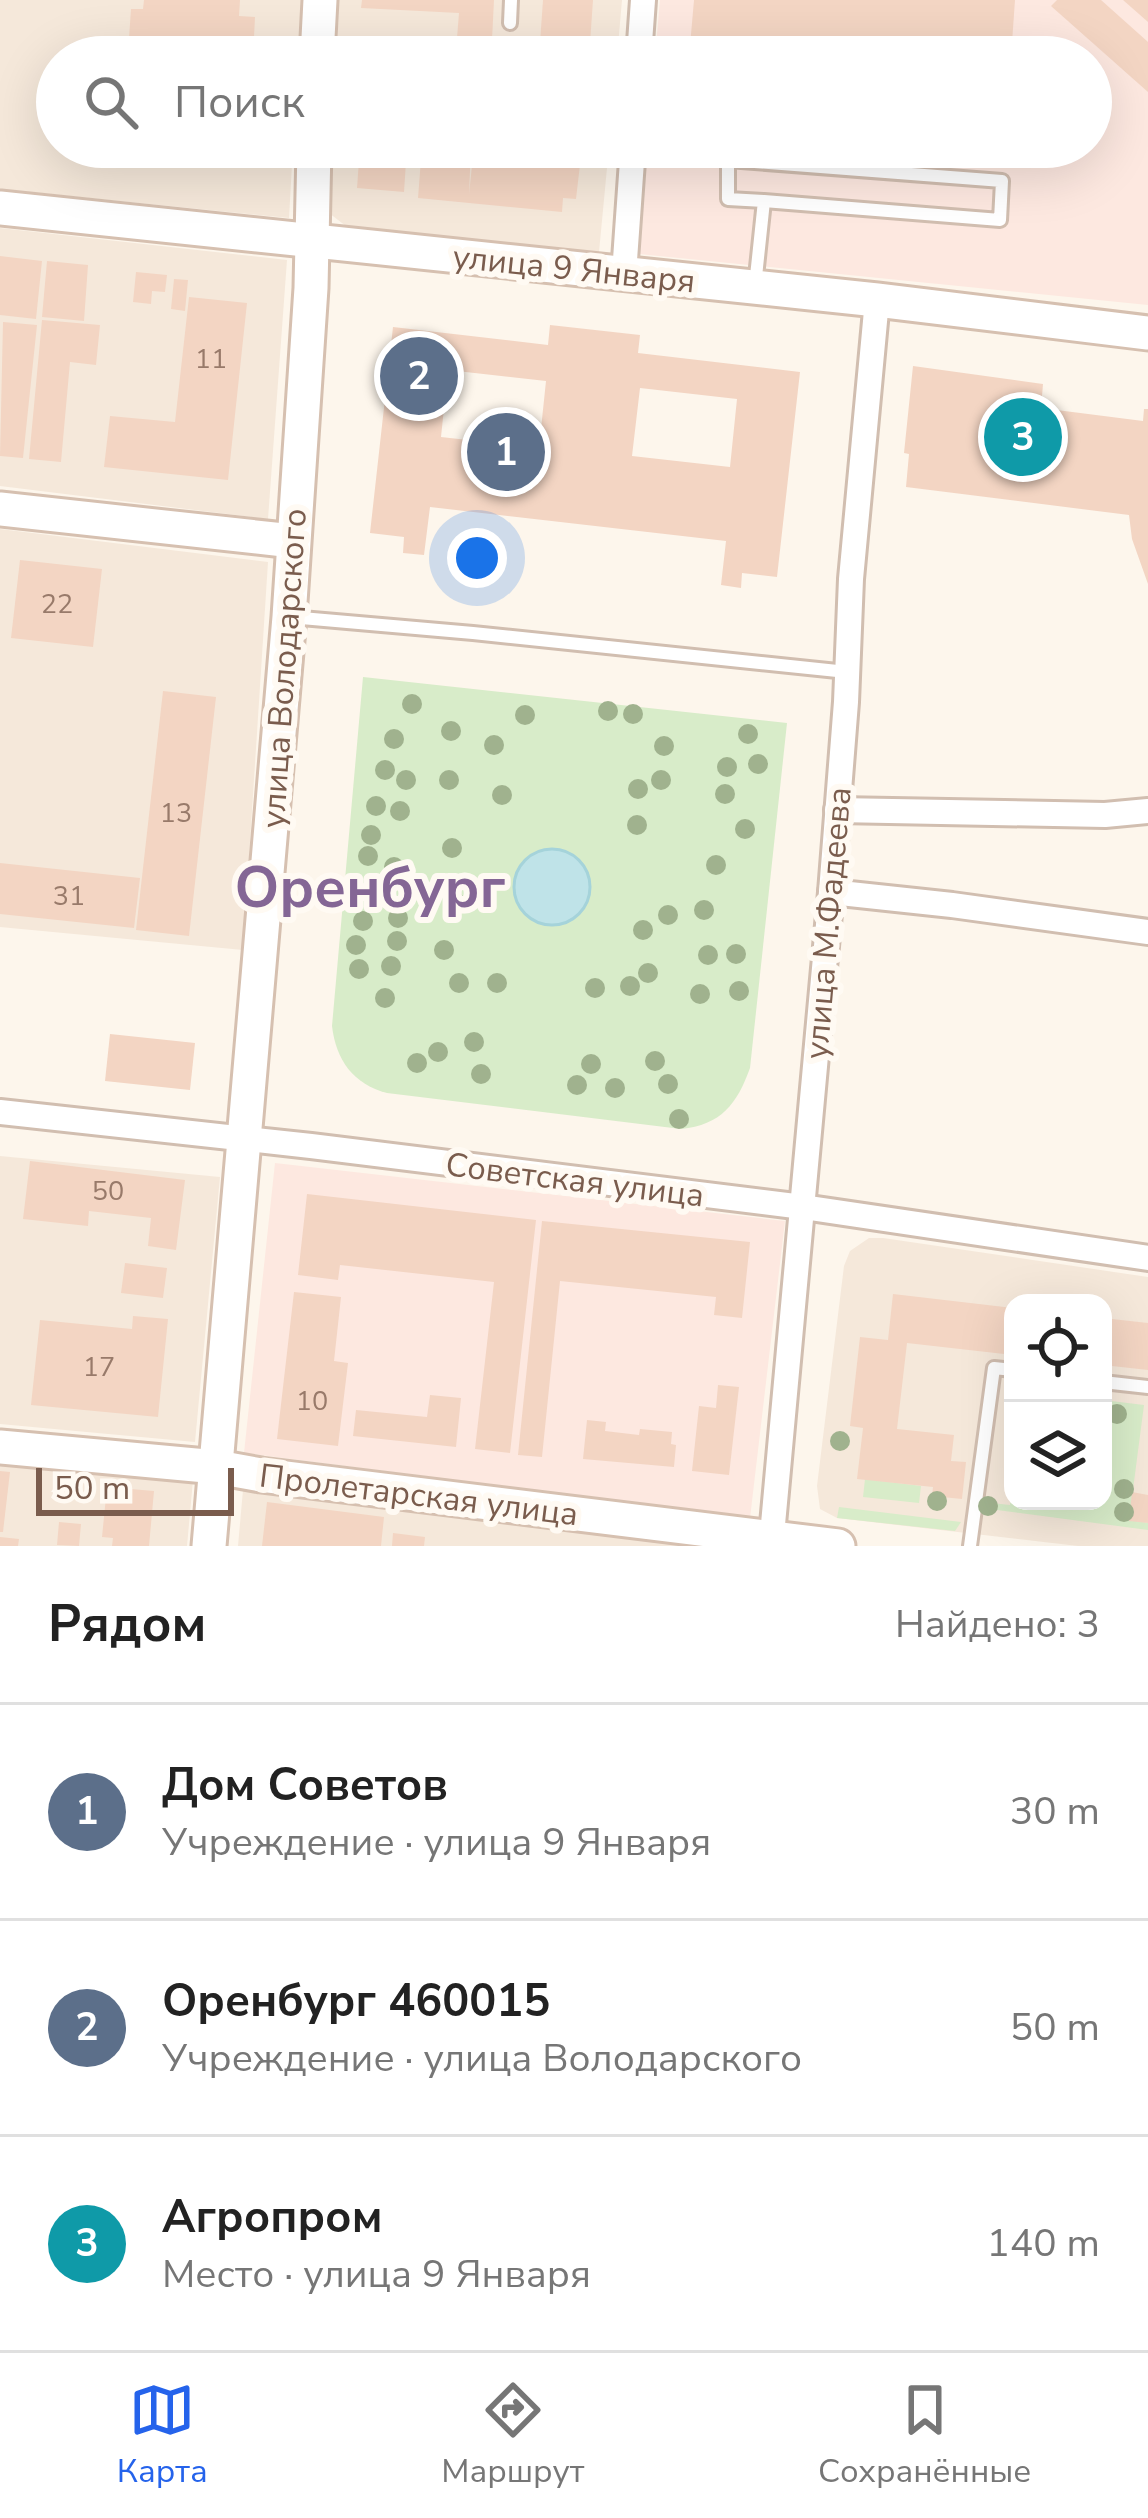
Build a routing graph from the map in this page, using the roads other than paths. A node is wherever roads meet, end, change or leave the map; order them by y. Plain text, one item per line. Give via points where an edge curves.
1 (320, 0) edge
2 (512, 0) edge
3 (643, 0) edge
4 (510, 23) dead end
5 (318, 36) edge
6 (640, 36) edge
7 (313, 168) edge
8 (632, 168) edge
9 (728, 168) edge
10 (828, 168) edge
11 (764, 201) junction
12 (0, 208) edge
13 (311, 239) junction
14 (624, 274) junction
15 (754, 287) junction
16 (878, 300) junction
17 (1148, 332) edge
18 (0, 509) edge
19 (293, 541) junction
20 (289, 617) junction
21 (847, 672) junction
22 (837, 810) junction
23 (1148, 811) edge
24 (831, 892) junction
25 (1148, 932) edge
26 (0, 1112) edge
27 (246, 1139) junction
28 (803, 1207) junction
29 (1148, 1258) edge
30 (1004, 1369) edge
31 (1112, 1383) edge
32 (1148, 1388) edge
33 (0, 1447) edge
34 (217, 1467) junction
35 (771, 1542) edge
36 (209, 1546) edge
37 (838, 1546) edge
38 (970, 1546) edge

1 - 5 main road
2 - 4 lane
3 - 6 street
7 - 13 main road, улица Володарского
8 - 14 street
9 - 11 lane via 728,199
10 - 11 lane via 1002,182 1000,220
11 - 15 lane
12 - 13 main road, улица 9 Января
13 - 14 main road, улица 9 Января
13 - 19 main road, улица Володарского
14 - 15 main road, улица 9 Января
15 - 16 main road, улица 9 Января
16 - 17 main road, улица 9 Января
16 - 21 street, улица М.Фадеева
18 - 19 main road
19 - 20 main road, улица Володарского
20 - 21 lane
20 - 27 main road, улица Володарского
21 - 22 street, улица М.Фадеева
22 - 23 street
22 - 24 street, улица М.Фадеева
24 - 25 street
24 - 28 street, улица М.Фадеева
26 - 27 street, Советская улица
27 - 28 street, Советская улица
27 - 34 main road, улица Володарского
28 - 29 street, Советская улица
28 - 35 street, улица М.Фадеева
30 - 38 lane via 994,1368
31 - 32 lane
33 - 34 main road, Пролетарская улица
34 - 35 main road, Пролетарская улица
34 - 36 main road, улица Володарского
35 - 37 main road, Пролетарская улица

